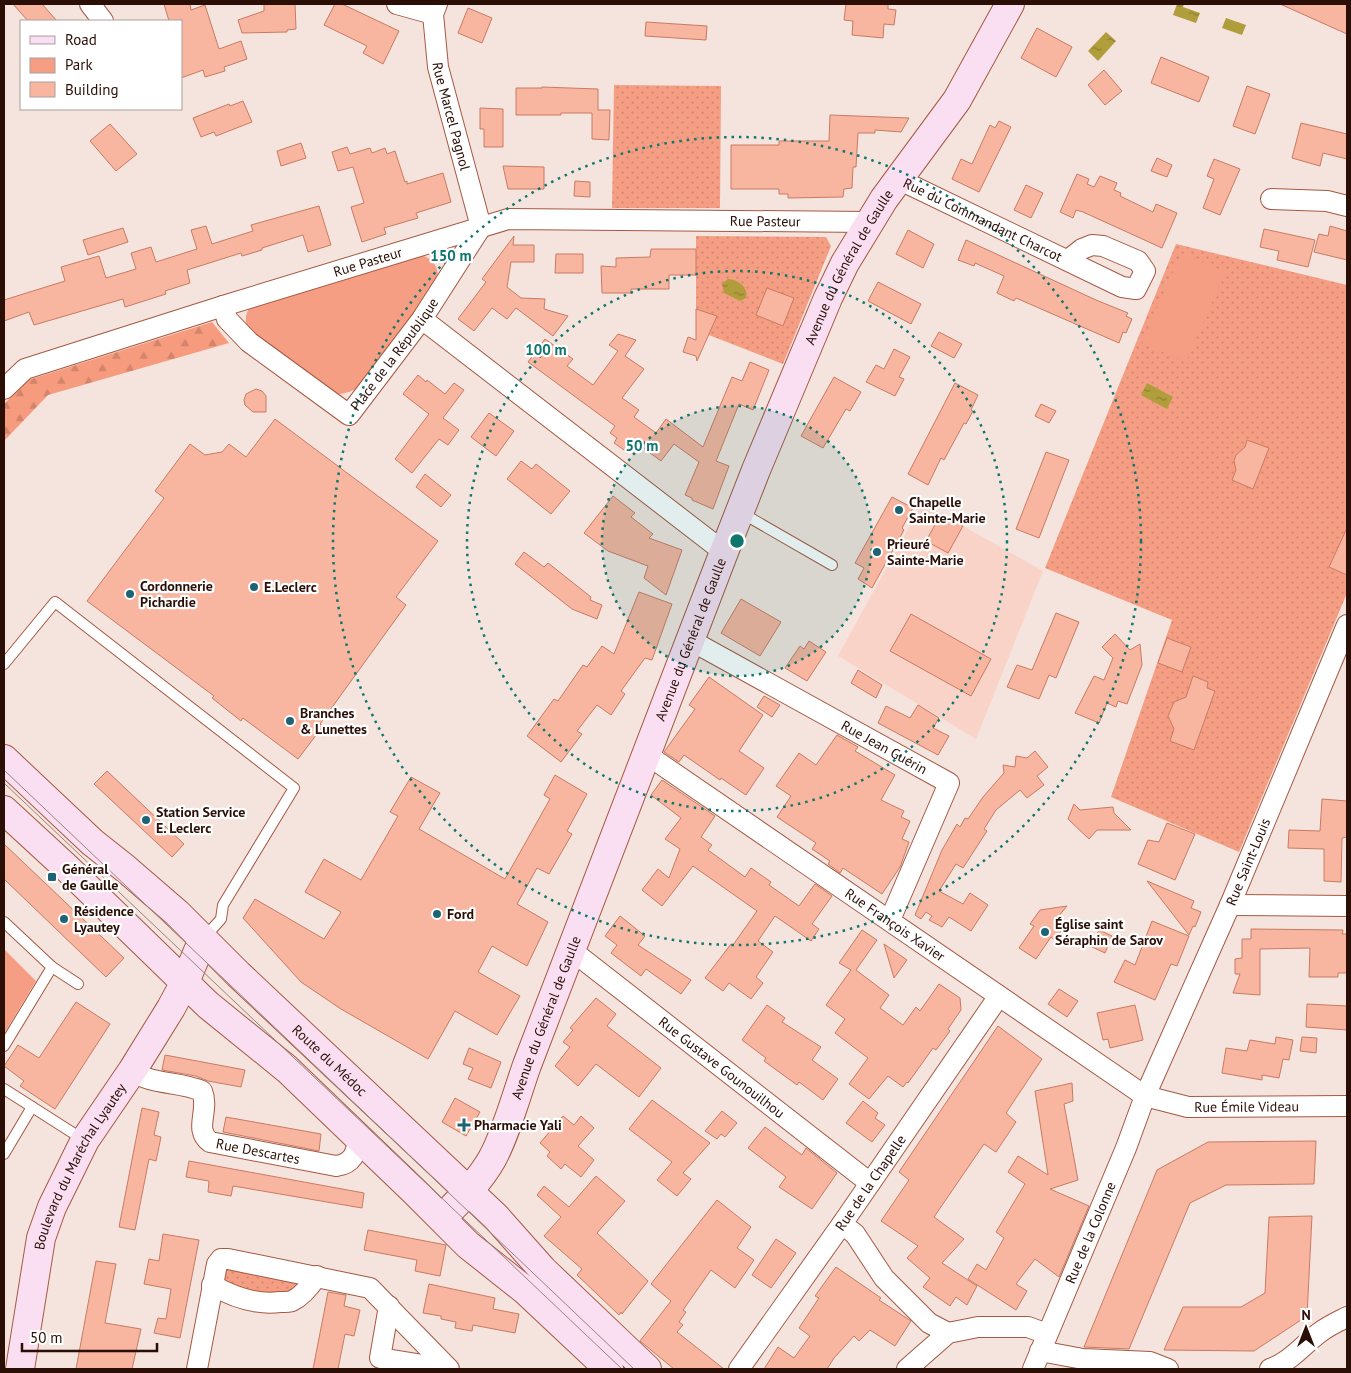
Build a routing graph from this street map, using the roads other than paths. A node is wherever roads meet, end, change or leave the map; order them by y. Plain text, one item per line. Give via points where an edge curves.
1 (90, 4) edge
2 (397, 4) edge
3 (1010, 4) edge
4 (435, 9) edge
5 (102, 20) edge
6 (898, 179) junction
7 (1271, 199) dead end
8 (1347, 206) edge
9 (869, 222) junction
10 (481, 227) junction
11 (1068, 260) dead end
12 (223, 306) junction
13 (422, 319) junction
14 (4, 390) edge
15 (740, 512) junction
16 (724, 552) junction
17 (832, 565) dead end
18 (1347, 625) edge
19 (690, 640) junction
20 (4, 664) edge
21 (646, 754) junction
22 (4, 759) edge
23 (4, 810) edge
24 (1230, 905) junction
25 (1347, 906) edge
26 (890, 920) junction
27 (4, 922) edge
28 (203, 940) junction
29 (571, 954) junction
30 (52, 967) junction
31 (184, 982) junction
32 (78, 984) dead end
33 (999, 996) junction
34 (4, 1046) edge
35 (132, 1071) junction
36 (4, 1089) edge
37 (1145, 1096) junction
38 (1347, 1106) edge
39 (32, 1107) junction
40 (358, 1138) junction
41 (85, 1140) junction
42 (4, 1154) edge
43 (870, 1183) junction
44 (468, 1191) junction
45 (442, 1218) junction
46 (842, 1224) junction
47 (317, 1276) junction
48 (212, 1285) junction
49 (389, 1306) junction
50 (1347, 1318) edge
51 (948, 1333) junction
52 (1044, 1342) junction
53 (20, 1369) edge
54 (197, 1369) edge
55 (449, 1369) edge
56 (609, 1369) edge
57 (647, 1369) edge
58 (739, 1369) edge
59 (907, 1369) edge
60 (1033, 1369) edge
61 (1168, 1369) edge
62 (1270, 1369) edge

1 - 5 street
2 - 4 street
3 - 6 main road, Avenue du Général de Gaulle via 957,100
4 - 10 street, Rue Marcel Pagnol via 438,67
6 - 9 main road, Avenue du Général de Gaulle
6 - 11 street, Rue du Commandant Charcot
7 - 8 street via 1327,200
9 - 10 street, Rue Pasteur via 508,219
9 - 15 main road, Avenue du Général de Gaulle via 828,298
10 - 12 street, Rue Pasteur
10 - 13 street, Place de la République
12 - 13 street, Place de la République via 227,318 250,342 349,415
12 - 14 street, Rue Pasteur via 25,369
13 - 16 street
15 - 16 main road, Avenue du Général de Gaulle
15 - 17 lane
16 - 19 main road, Avenue du Général de Gaulle
18 - 24 street, Rue Saint-Louis
19 - 21 main road, Avenue du Général de Gaulle
19 - 26 street, Rue Jean Guérin via 949,783
20 - 28 lane via 55,602 294,788 223,905 221,918
21 - 26 street, Rue François Xavier
21 - 29 main road, Avenue du Général de Gaulle
22 - 28 main road, Route du Médoc
23 - 31 main road
24 - 25 street
24 - 37 street, Rue Saint-Louis
26 - 33 street, Rue François Xavier
27 - 30 lane
28 - 31 main road, Boulevard du Maréchal Lyautey
28 - 44 main road, Route du Médoc
29 - 43 street, Rue Gustave Gounouilhou via 586,962
29 - 44 main road, Avenue du Général de Gaulle via 492,1158
30 - 32 lane
30 - 34 lane
31 - 35 main road, Boulevard du Maréchal Lyautey
31 - 40 main road via 286,1069
33 - 37 street, Rue François Xavier
33 - 43 street, Rue de la Chapelle
35 - 40 street, Rue Descartes via 145,1079 202,1091 206,1100 201,1131 210,1142 336,1166 353,1158
35 - 41 main road, Boulevard du Maréchal Lyautey
36 - 39 lane
37 - 38 street, Rue Émile Videau via 1188,1107
37 - 52 street, Rue de la Colonne
39 - 41 lane
39 - 42 lane
40 - 45 main road
41 - 53 main road, Boulevard du Maréchal Lyautey via 52,1207 41,1238
43 - 46 street, Rue de la Chapelle
44 - 45 main road, Avenue du Général de Gaulle
44 - 57 main road, Route du Médoc via 543,1270
45 - 56 main road via 468,1245 526,1290
46 - 51 street via 855,1234 884,1278 929,1322
46 - 58 street, Rue de la Chapelle
47 - 48 street via 308,1289 292,1301 265,1304
47 - 48 street via 221,1259
47 - 49 street via 370,1288
48 - 54 street
49 - 55 street
49 - 55 street via 380,1358
50 - 62 street via 1326,1328 1279,1366
51 - 52 street via 978,1327 1028,1327
51 - 59 street
52 - 60 street, Rue de la Colonne
52 - 61 street via 1083,1359 1150,1362

